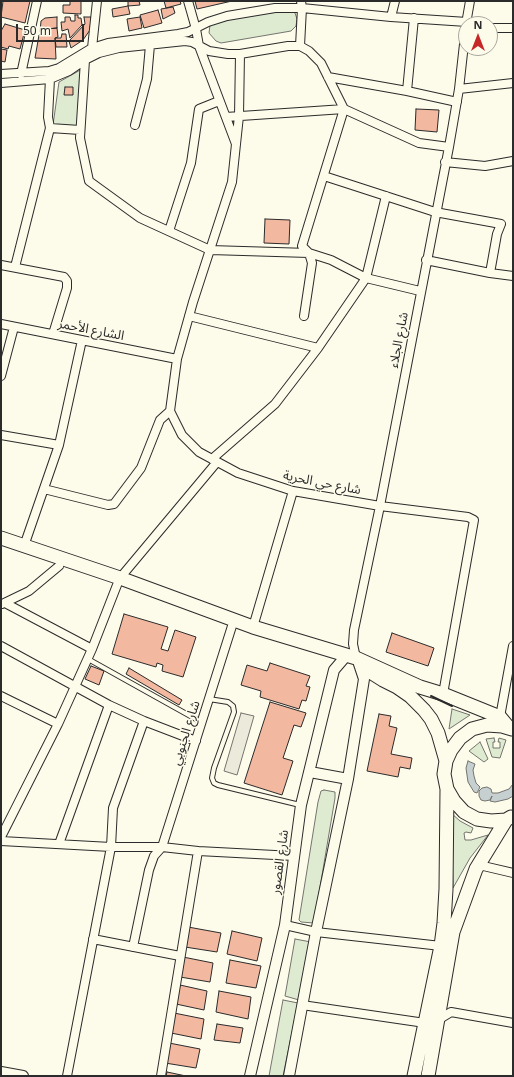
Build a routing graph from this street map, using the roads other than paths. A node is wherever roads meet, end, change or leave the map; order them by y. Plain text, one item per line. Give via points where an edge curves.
1 (37, 1) edge
2 (97, 1) edge
3 (188, 1) edge
4 (395, 1) edge
5 (470, 1) edge
6 (302, 4) edge
7 (468, 16) edge
8 (391, 17) junction
9 (414, 18) junction
10 (458, 25) edge
11 (498, 28) edge
12 (513, 28) edge
13 (196, 29) junction
14 (150, 45) junction
15 (199, 46) junction
16 (300, 46) junction
17 (92, 48) junction
18 (240, 54) junction
19 (463, 56) edge
20 (85, 60) junction
21 (1, 74) edge
22 (21, 74) junction
23 (328, 78) junction
24 (50, 79) junction
25 (1, 83) edge
26 (513, 84) edge
27 (459, 89) junction
28 (407, 91) junction
29 (220, 101) junction
30 (457, 102) junction
31 (344, 109) junction
32 (238, 116) junction
33 (226, 117) junction
34 (135, 125) dead end
35 (50, 128) junction
36 (80, 130) junction
37 (236, 144) junction
38 (449, 147) junction
39 (513, 161) edge
40 (445, 162) junction
41 (324, 176) junction
42 (386, 196) junction
43 (435, 212) junction
44 (169, 231) junction
45 (210, 250) junction
46 (308, 253) junction
47 (426, 260) junction
48 (1, 265) edge
49 (14, 267) junction
50 (490, 273) junction
51 (513, 276) edge
52 (366, 278) junction
53 (420, 291) junction
54 (189, 316) junction
55 (304, 316) dead end
56 (1, 324) edge
57 (14, 327) junction
58 (54, 334) junction
59 (82, 340) junction
60 (318, 348) junction
61 (177, 359) junction
62 (1, 376) edge
63 (170, 411) junction
64 (1, 435) edge
65 (59, 445) junction
66 (215, 460) junction
67 (44, 489) junction
68 (293, 491) junction
69 (380, 506) junction
70 (1, 538) edge
71 (24, 546) junction
72 (1, 547) edge
73 (59, 566) junction
74 (119, 582) junction
75 (3, 604) edge
76 (232, 626) junction
77 (253, 627) junction
78 (1, 646) edge
79 (513, 646) edge
80 (92, 649) junction
81 (88, 659) junction
82 (351, 660) junction
83 (76, 686) junction
84 (444, 694) junction
85 (1, 696) edge
86 (209, 699) junction
87 (109, 705) junction
88 (500, 717) junction
89 (144, 721) junction
90 (202, 722) junction
91 (58, 724) junction
92 (511, 728) edge
93 (196, 741) junction
94 (446, 761) junction
95 (310, 772) junction
96 (348, 779) junction
97 (447, 789) junction
98 (301, 805) junction
99 (509, 818) edge
100 (1, 837) edge
101 (1, 841) edge
102 (59, 844) junction
103 (111, 847) junction
104 (162, 847) junction
105 (198, 851) junction
106 (294, 856) junction
107 (479, 865) junction
108 (513, 873) edge
109 (285, 925) junction
110 (316, 932) junction
111 (93, 939) junction
112 (441, 946) junction
113 (133, 947) junction
114 (180, 956) junction
115 (302, 1005) junction
116 (438, 1020) junction
117 (513, 1022) edge
118 (425, 1023) junction
119 (1, 1072) edge
120 (23, 1076) edge
121 (66, 1076) edge
122 (161, 1076) edge
123 (250, 1076) edge
124 (289, 1076) edge
125 (414, 1076) edge
126 (428, 1076) edge

1 - 22 street
2 - 17 street
3 - 13 street
4 - 8 street
5 - 7 street, شارع الجلاء
6 - 8 street
6 - 13 street via 227,16
6 - 16 street
8 - 9 street
9 - 10 street
9 - 28 street
11 - 12 street
13 - 15 street
13 - 17 street via 178,34 108,43
14 - 15 street via 185,41
14 - 20 street via 119,48
14 - 34 street via 146,79
15 - 18 street via 210,51
15 - 29 street
16 - 18 street
16 - 23 street via 321,63
17 - 22 street via 59,68
18 - 32 street
19 - 27 street, شارع الجلاء
20 - 24 street via 69,71
20 - 36 street
21 - 22 street
23 - 28 street
23 - 31 street
24 - 25 street
24 - 35 street
26 - 27 street
27 - 30 street, شارع الجلاء
28 - 30 street
29 - 33 street
29 - 44 street via 199,108 191,163
30 - 38 street, شارع الجلاء
31 - 32 street
31 - 38 street via 419,143
31 - 41 street
32 - 33 street
32 - 37 street
33 - 37 street
35 - 36 street
35 - 49 street
36 - 44 street via 89,181 140,218
37 - 45 street via 232,182
38 - 40 street, شارع الجلاء
39 - 40 street via 485,166
40 - 43 street, شارع الجلاء
41 - 42 street
41 - 46 street via 302,246
42 - 43 street
42 - 52 street
43 - 47 street, شارع الجلاء
43 - 50 street via 501,224
44 - 45 street
45 - 46 street
45 - 54 street
46 - 52 street via 331,260
46 - 55 street via 312,263
47 - 50 street
47 - 53 street, شارع الجلاء
48 - 49 street
49 - 58 street via 64,277 67,281 68,288
50 - 51 street
52 - 53 street
52 - 60 street
53 - 69 street, شارع الجلاء
54 - 60 street
54 - 61 street
56 - 57 street, الشارع الأحمر
57 - 58 street, الشارع الأحمر
57 - 62 street
58 - 59 street, الشارع الأحمر
59 - 61 street, الشارع الأحمر
59 - 65 street
60 - 66 street via 275,404
61 - 63 street
63 - 66 street, شارع حي الحرية via 182,436 199,452
63 - 67 street via 160,420 141,468 114,504 108,505
64 - 65 street
65 - 67 street
66 - 68 street, شارع حي الحرية via 238,473
66 - 74 street
67 - 71 street
68 - 69 street, شارع حي الحرية
68 - 77 street
69 - 82 street, شارع الجلاء via 354,630
69 - 84 street, شارع حي الحرية via 468,517 474,520
70 - 71 main road
71 - 74 main road
72 - 73 main road
73 - 74 main road
73 - 75 street via 29,592
74 - 76 main road
74 - 77 main road
74 - 80 street
75 - 80 street
76 - 82 main road via 275,641
76 - 86 street, شارع الجنوبي
77 - 82 main road
78 - 83 street
79 - 88 street
80 - 81 street
81 - 83 street
81 - 90 lane
82 - 84 main road
82 - 94 main road via 397,687 424,710 438,733
82 - 95 street, شارع القصور via 334,670
82 - 96 street via 364,679
83 - 87 street
83 - 91 street
84 - 88 main road
85 - 91 street
86 - 90 street, شارع الجنوبي
86 - 98 lane via 228,702 233,706 234,712 214,768 214,783
87 - 89 street
87 - 102 street
88 - 92 main road
89 - 93 street
89 - 103 street via 113,808
90 - 93 street, شارع الجنوبي
91 - 100 street
92 - 94 main road via 487,725 472,729 450,750
93 - 104 street, شارع الجنوبي
94 - 97 main road via 444,774
95 - 96 street
95 - 98 street, شارع القصور
96 - 110 street
97 - 99 main road via 454,802 464,812 477,819 491,821
97 - 112 main road via 446,889
98 - 106 street, شارع القصور
99 - 107 main road
101 - 102 street
102 - 103 street
103 - 104 street
103 - 111 street
104 - 105 street
104 - 113 street, شارع الجنوبي via 154,856 149,870
105 - 106 street
105 - 114 street
106 - 109 street, شارع القصور
107 - 108 street
107 - 116 main road via 453,932
109 - 110 street
109 - 123 street, شارع القصور
110 - 112 street
110 - 115 street
111 - 113 street
111 - 121 street
112 - 118 main road
113 - 114 street
114 - 122 street
115 - 118 street
115 - 124 street
116 - 117 street via 451,1012
116 - 118 street
116 - 126 main road
118 - 125 main road
119 - 120 street

